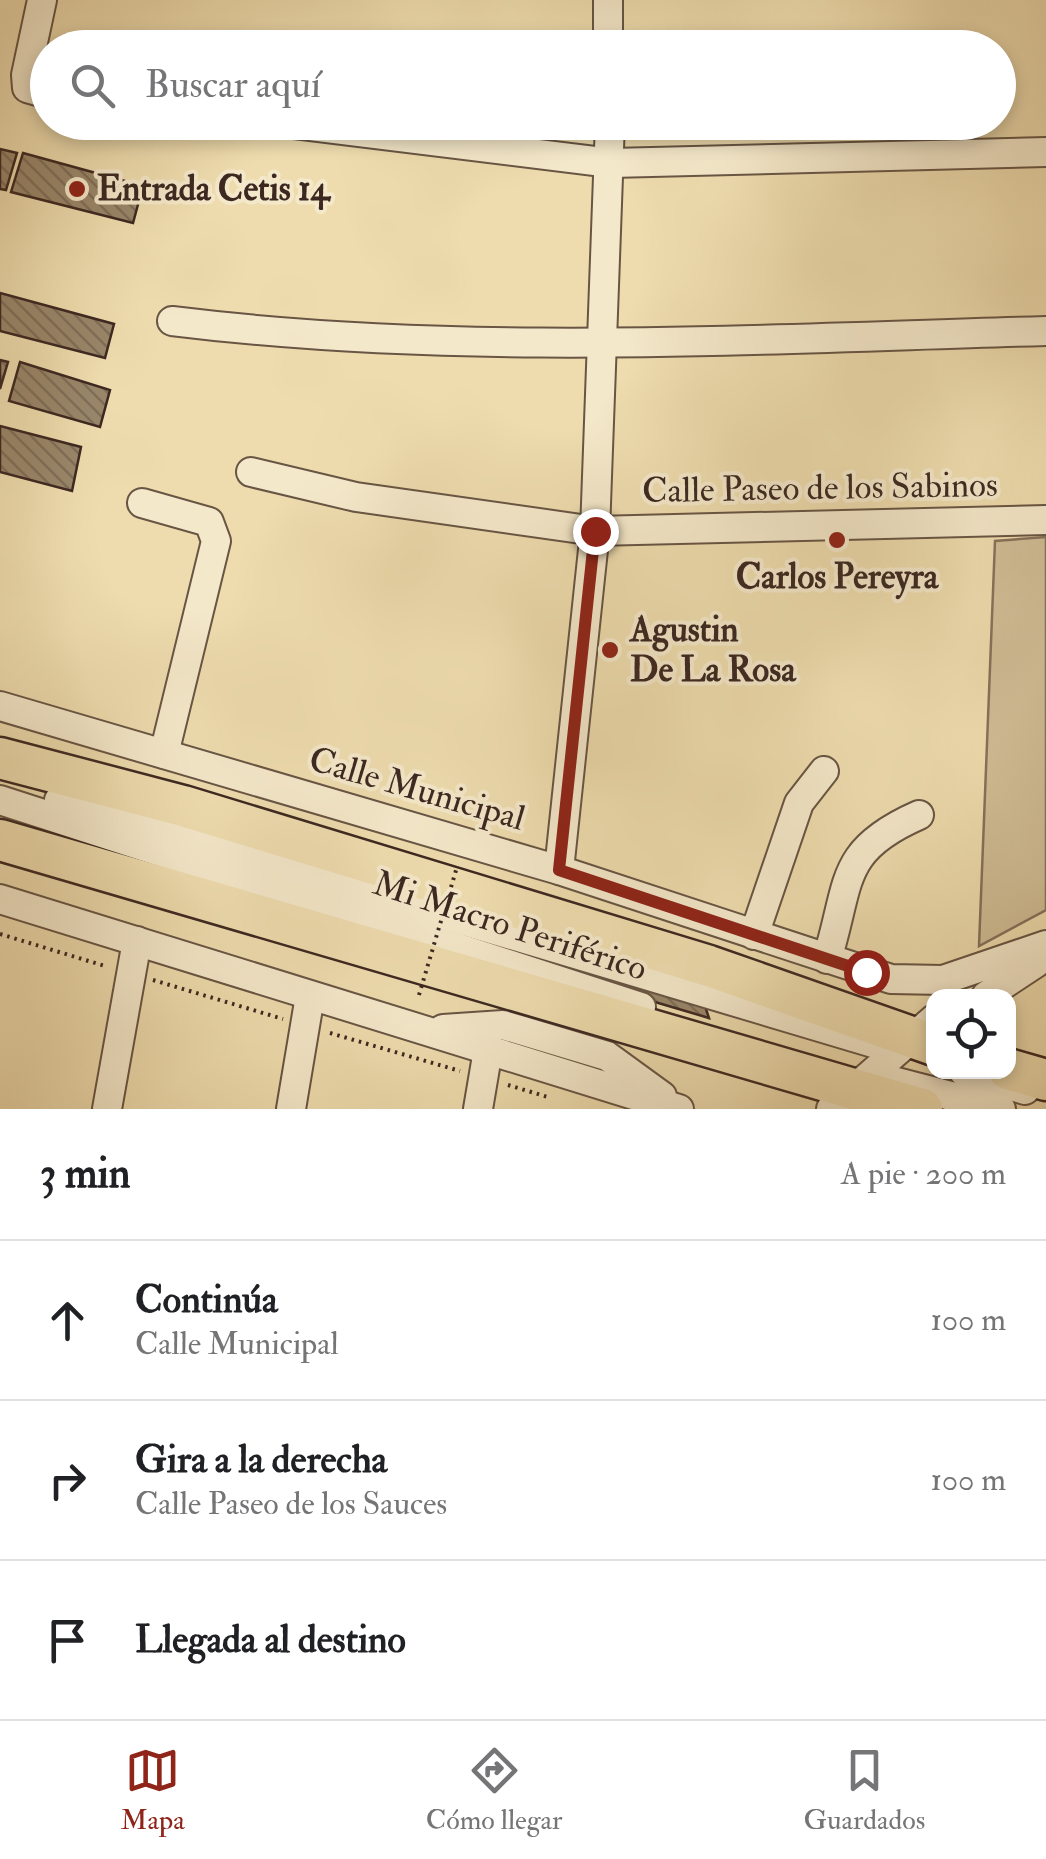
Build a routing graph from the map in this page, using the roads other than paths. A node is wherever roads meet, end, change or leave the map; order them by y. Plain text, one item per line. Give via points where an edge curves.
1 (42, 0) edge
2 (608, 0) edge
3 (41, 30) edge
4 (608, 30) edge
5 (424, 140) edge
6 (610, 140) edge
7 (1046, 152) edge
8 (611, 163) junction
9 (172, 321) dead end
10 (1046, 330) edge
11 (600, 344) junction
12 (250, 472) dead end
13 (142, 502) dead end
14 (1046, 520) edge
15 (595, 531) junction
16 (0, 706) edge
17 (0, 742) edge
18 (164, 754) junction
19 (0, 758) edge
20 (824, 771) dead end
21 (0, 782) edge
22 (0, 800) edge
23 (183, 806) junction
24 (919, 815) dead end
25 (0, 840) edge
26 (559, 870) junction
27 (1, 903) edge
28 (754, 935) junction
29 (137, 941) junction
30 (1042, 948) edge
31 (827, 959) junction
32 (974, 989) edge
33 (994, 989) edge
34 (310, 996) junction
35 (426, 1030) junction
36 (488, 1050) junction
37 (925, 1066) edge
38 (1016, 1071) edge
39 (988, 1079) edge
40 (1046, 1080) edge
41 (852, 1091) edge
42 (1046, 1096) edge
43 (633, 1102) edge
44 (107, 1109) edge
45 (291, 1109) edge
46 (478, 1109) edge
47 (679, 1109) edge
48 (1001, 1109) edge

1 - 3 street
2 - 4 street
5 - 8 street
6 - 8 street
7 - 8 street
8 - 11 street
9 - 11 street via 272,333
10 - 11 street
11 - 15 street
12 - 15 street, Calle Paseo de los Sabinos via 393,503
13 - 18 street via 209,522 216,541
14 - 15 street, Calle Paseo de los Sabinos
15 - 26 street
16 - 18 street, Calle Municipal
17 - 23 highway
18 - 26 street, Calle Municipal
19 - 23 highway
20 - 28 street via 799,803
21 - 37 street, Mi Macro Periférico
22 - 41 street, Mi Macro Periférico via 744,1040
23 - 37 highway via 709,966
24 - 31 street via 879,832 856,858
25 - 41 highway
26 - 28 street, Calle Municipal
27 - 29 street
28 - 31 street, Calle Municipal
29 - 34 street
29 - 44 street
30 - 31 street, Calle Municipal via 943,980 890,979
30 - 32 street
30 - 33 street
34 - 35 street
34 - 45 street
35 - 36 street
35 - 47 street via 504,1024 607,1056
36 - 43 street
36 - 46 street
37 - 41 highway
37 - 41 street
37 - 48 street, Mi Macro Periférico
38 - 40 highway
39 - 42 street
43 - 47 street

